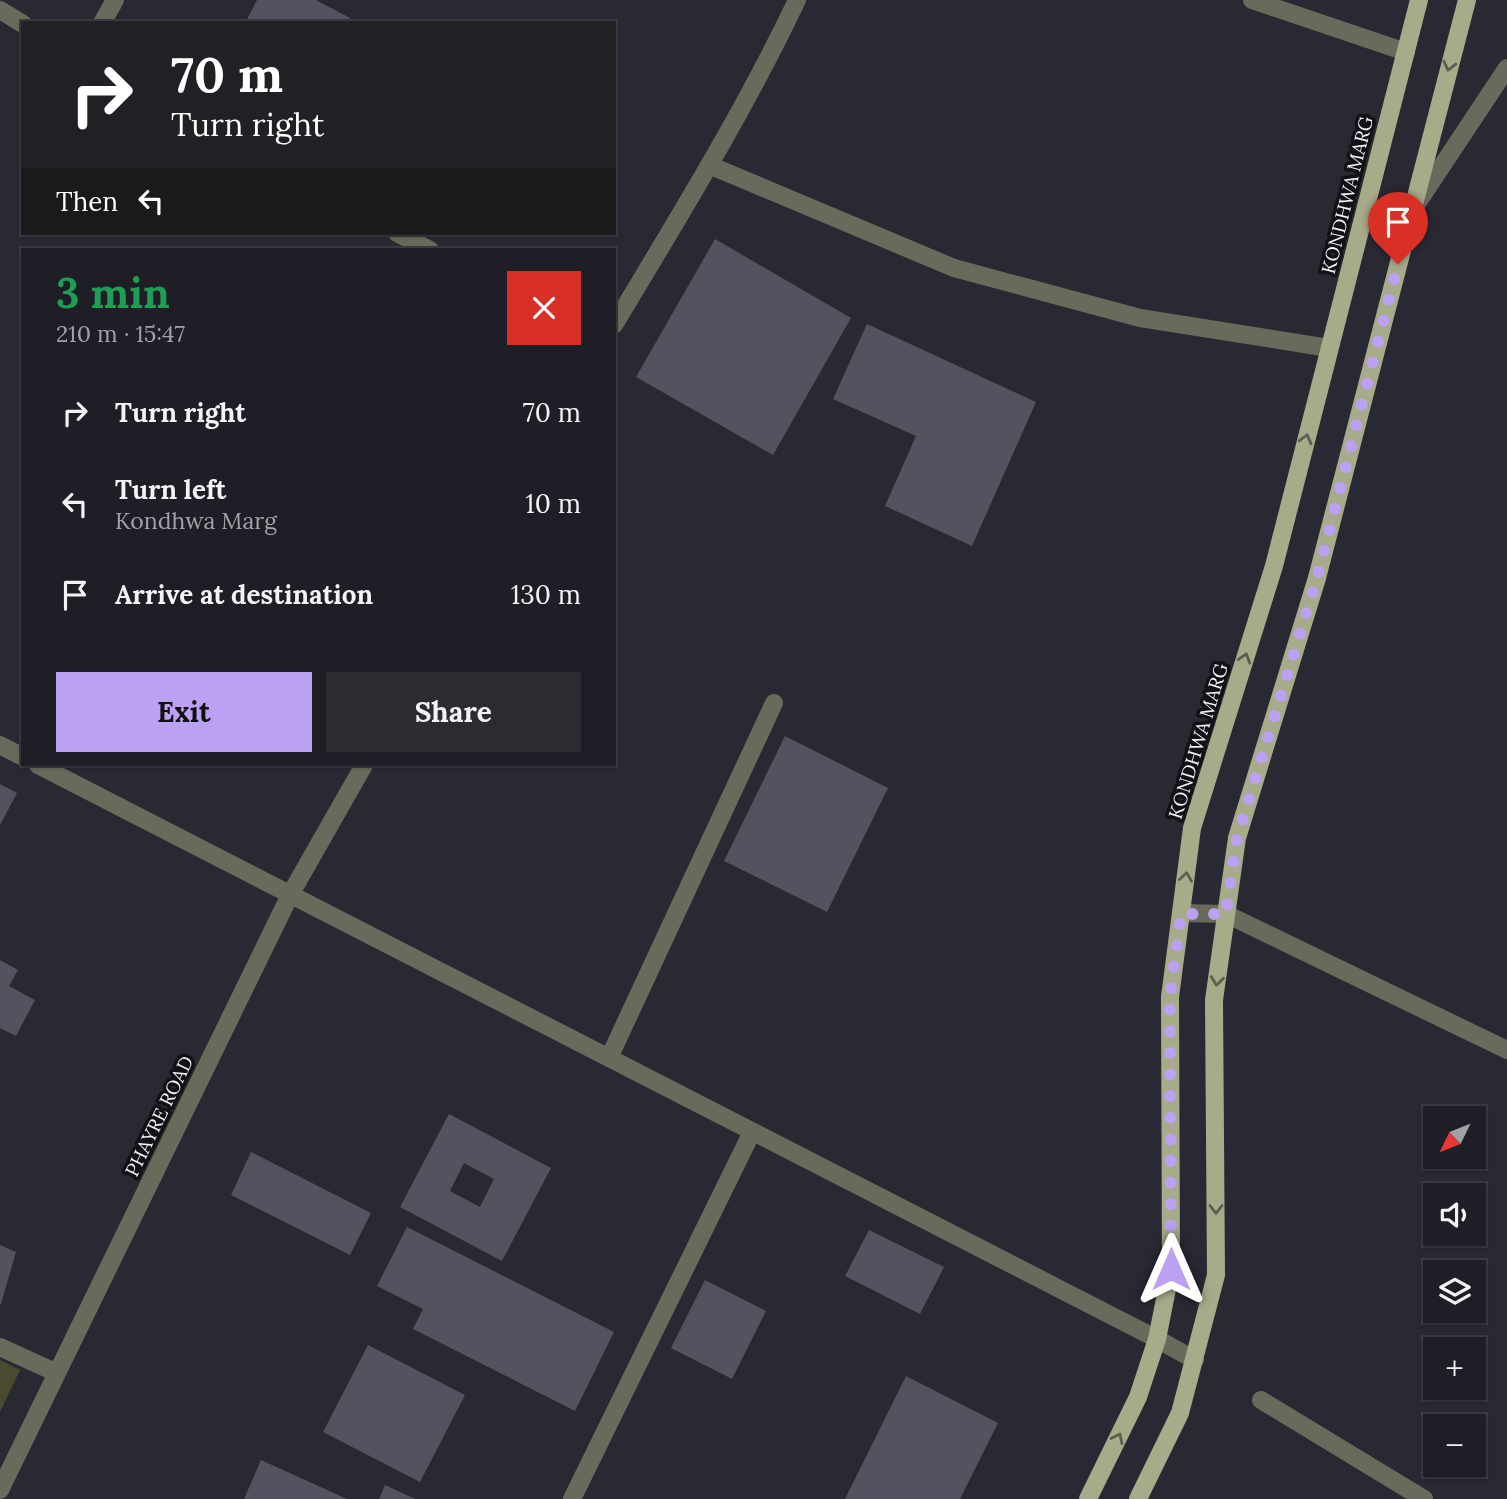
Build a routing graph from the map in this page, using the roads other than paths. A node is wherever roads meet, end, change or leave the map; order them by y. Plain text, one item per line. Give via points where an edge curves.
1 (115, 0) edge
2 (797, 0) edge
3 (1252, 0) edge
4 (1419, 0) edge
5 (1466, 0) edge
6 (0, 10) edge
7 (103, 21) edge
8 (21, 23) edge
9 (1406, 52) junction
10 (1507, 68) edge
11 (709, 165) junction
12 (1412, 211) junction
13 (401, 235) edge
14 (426, 248) edge
15 (616, 322) edge
16 (1329, 348) junction
17 (774, 703) dead end
18 (0, 745) edge
19 (21, 756) edge
20 (40, 766) edge
21 (363, 766) edge
22 (290, 895) junction
23 (1181, 914) junction
24 (1226, 914) junction
25 (1507, 1050) edge
26 (609, 1058) junction
27 (752, 1132) junction
28 (1157, 1339) junction
29 (0, 1347) edge
30 (1195, 1360) junction
31 (57, 1373) junction
32 (1261, 1400) dead end
33 (0, 1490) edge
34 (572, 1499) edge
35 (1088, 1499) edge
36 (1138, 1499) edge
37 (1424, 1499) edge

1 - 7 street
2 - 11 street
3 - 9 street
4 - 9 main road, KONDHWA MARG
5 -> 12 main road
6 - 8 street
9 - 16 main road, KONDHWA MARG
10 - 12 street
11 - 15 street
11 - 16 street via 954,268 1140,318
12 - 24 main road via 1317,578 1237,838
13 - 14 street
23 -> 16 main road, KONDHWA MARG via 1192,828 1274,566
17 - 26 street
18 - 19 street
20 - 22 street
21 - 22 street, PHAYRE ROAD
22 - 26 street
22 - 31 street, PHAYRE ROAD
23 - 24 street
23 - 28 main road, KONDHWA MARG via 1170,997 1171,1269
24 - 25 street
24 -> 30 main road via 1214,1000 1216,1275
26 - 27 street
27 - 28 street
27 - 34 street
28 - 30 street
35 -> 28 main road, KONDHWA MARG via 1138,1397
29 - 31 street
30 - 36 main road via 1180,1413
31 - 33 street, PHAYRE ROAD
32 - 37 street

